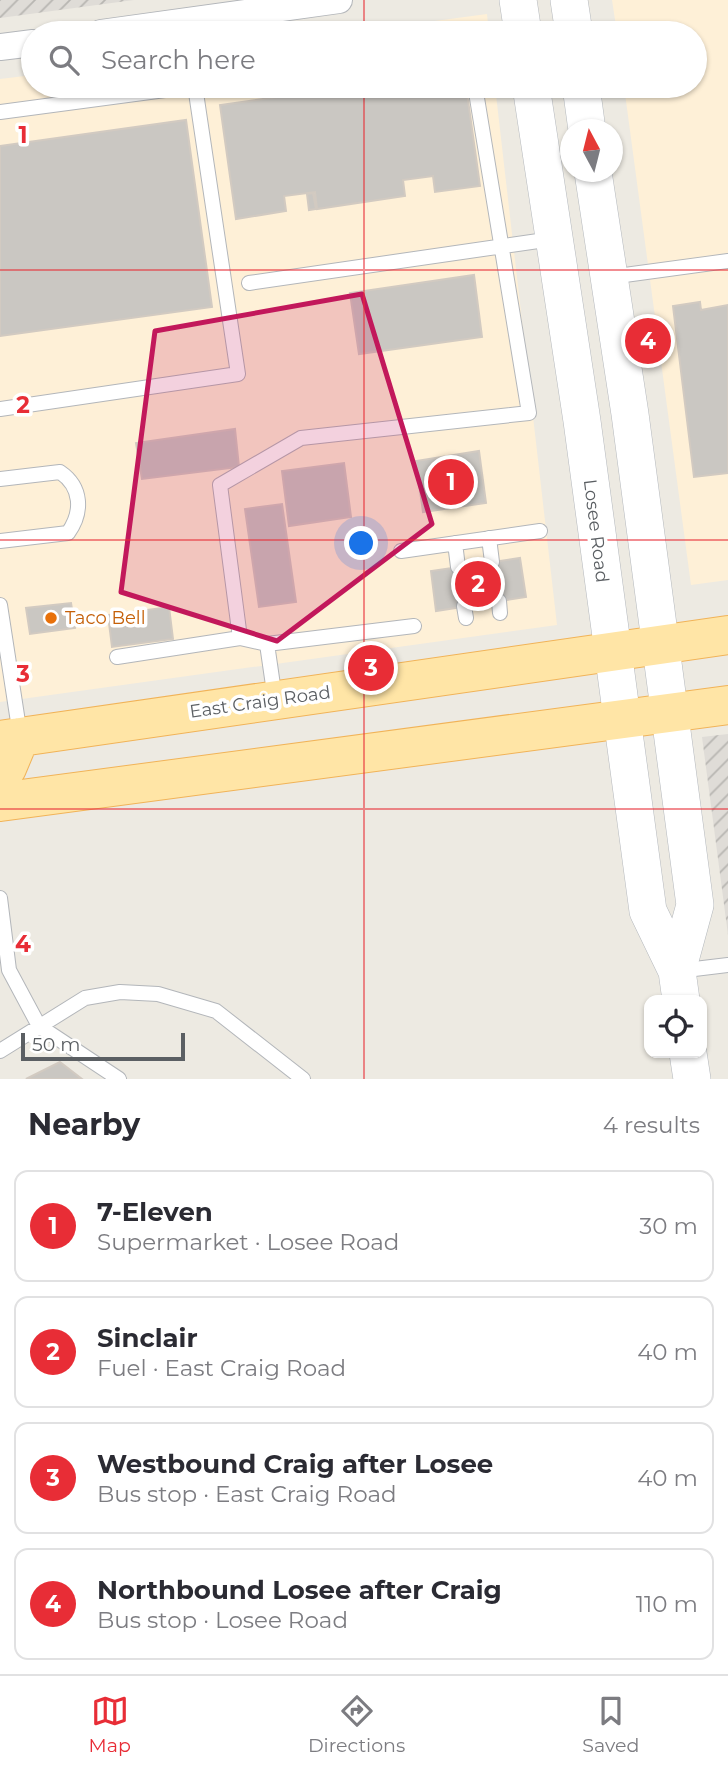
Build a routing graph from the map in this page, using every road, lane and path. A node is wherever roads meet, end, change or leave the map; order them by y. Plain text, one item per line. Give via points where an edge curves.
1 (339, 0) edge
2 (518, 0) edge
3 (569, 0) edge
4 (286, 4) edge
5 (213, 21) edge
6 (521, 21) edge
7 (572, 21) edge
8 (21, 44) edge
9 (0, 47) edge
10 (105, 98) edge
11 (197, 98) edge
12 (477, 98) edge
13 (533, 98) edge
14 (582, 98) edge
15 (0, 112) edge
16 (585, 119) edge
17 (595, 182) edge
18 (554, 239) junction
19 (501, 245) junction
20 (728, 261) edge
21 (609, 277) junction
22 (249, 283) dead end
23 (0, 409) edge
24 (0, 479) edge
25 (540, 531) dead end
26 (489, 538) junction
27 (0, 541) edge
28 (455, 543) junction
29 (401, 551) dead end
30 (492, 562) dead end
31 (458, 567) dead end
32 (0, 605) edge
33 (414, 626) dead end
34 (728, 635) edge
35 (240, 638) junction
36 (267, 644) junction
37 (660, 645) junction
38 (612, 652) junction
39 (117, 657) dead end
40 (5, 668) edge
41 (275, 700) junction
42 (728, 705) edge
43 (668, 713) junction
44 (621, 719) junction
45 (10, 738) edge
46 (0, 772) edge
47 (0, 802) edge
48 (0, 898) edge
49 (728, 965) edge
50 (679, 986) edge
51 (39, 1026) junction
52 (0, 1051) edge
53 (689, 1058) edge
54 (119, 1079) edge
55 (303, 1079) edge
56 (692, 1079) edge

1 - 4 street
2 - 6 main road
3 - 7 main road
4 - 5 street
8 - 9 street
10 - 15 lane
11 - 23 lane via 237,374
12 - 19 lane
13 - 18 main road, Losee Road
14 - 16 main road
17 - 21 main road
18 - 19 lane
18 - 38 main road, Losee Road
19 - 22 lane
19 - 35 lane via 529,413 301,438 220,485
20 - 21 lane
21 - 37 main road
24 - 27 lane via 60,472 72,484 79,510 68,533
25 - 26 lane
26 - 28 lane
26 - 30 lane
28 - 29 lane
28 - 31 lane
32 - 40 lane
33 - 36 lane
34 - 37 main road, East Craig Road
35 - 36 lane
35 - 39 lane
36 - 41 lane
37 - 38 main road, East Craig Road
37 - 43 main road
38 - 41 main road, East Craig Road
38 - 44 main road, Losee Road
40 - 45 lane
41 - 45 main road, East Craig Road
42 - 43 main road
43 - 44 main road
43 - 50 main road via 695,905
44 - 47 main road
44 - 50 main road, Losee Road via 648,911
45 - 46 main road via 8,768
48 - 51 lane via 9,970
49 - 50 lane
51 - 52 lane
51 - 54 lane
51 - 55 lane via 85,999 120,992 158,994 216,1011
53 - 56 main road

